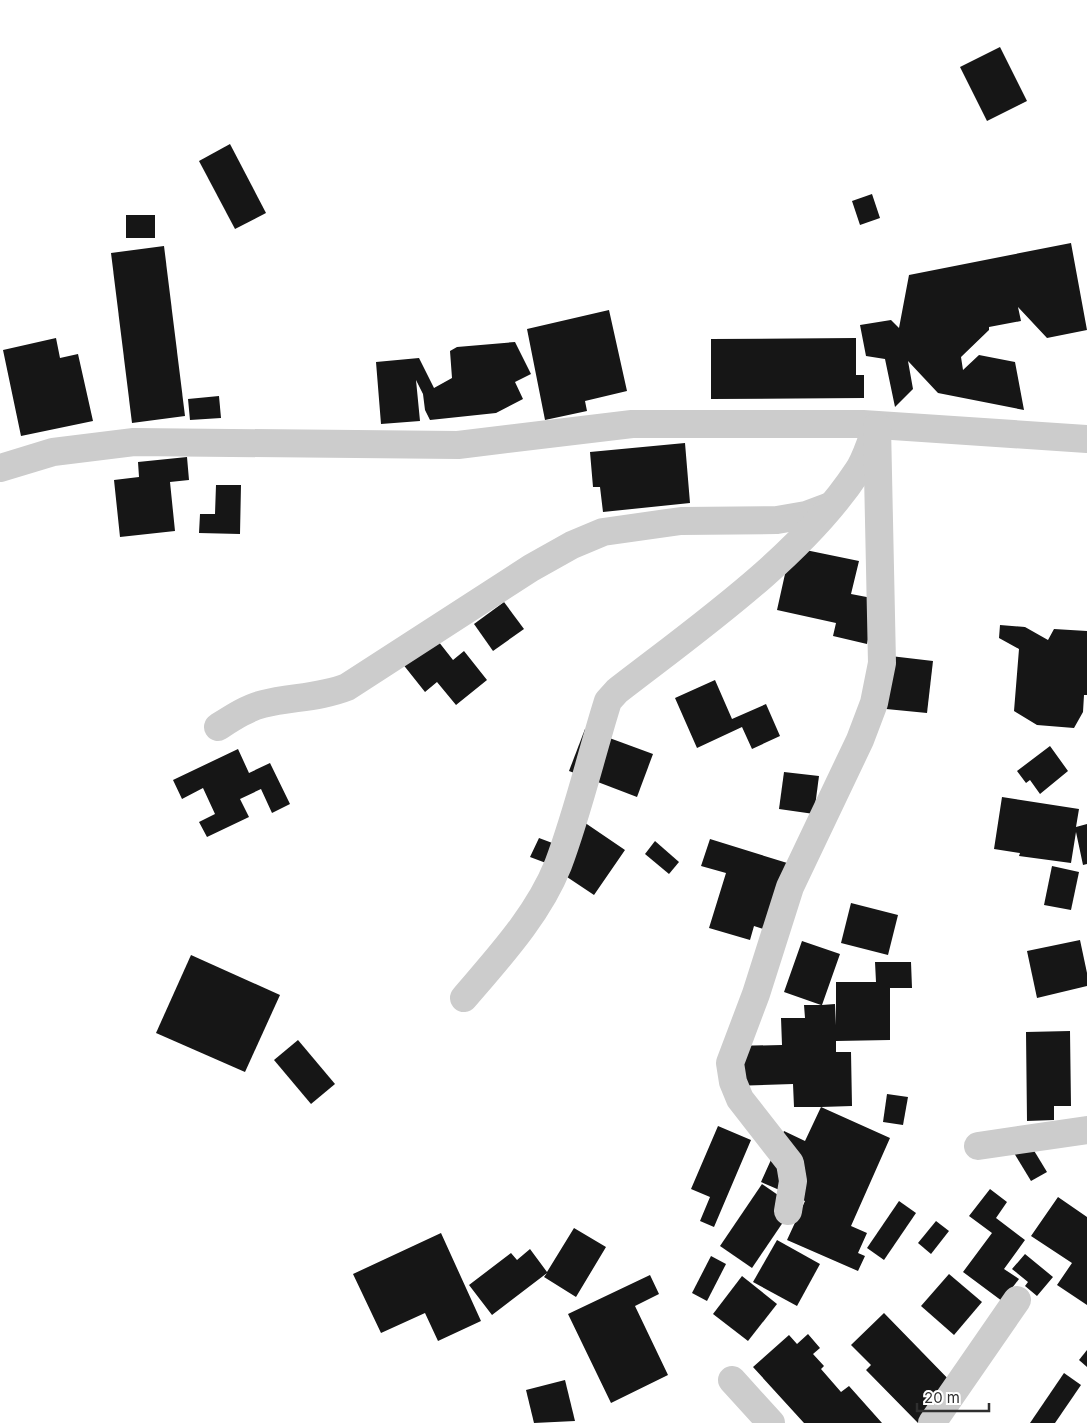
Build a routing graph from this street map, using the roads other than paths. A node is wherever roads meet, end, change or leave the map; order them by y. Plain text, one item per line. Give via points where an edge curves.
1 (877, 426) junction
2 (1087, 439) edge
3 (0, 468) edge
4 (832, 505) junction
5 (218, 728) dead end
6 (464, 998) dead end
7 (1087, 1130) edge
8 (978, 1146) dead end
9 (788, 1211) dead end
10 (1017, 1300) dead end
11 (732, 1380) dead end
12 (771, 1423) edge
13 (932, 1423) edge

1 - 2 street
1 - 3 street via 632,424 458,445 134,442 52,452
1 - 4 street via 858,470
1 - 9 street via 882,662 874,703 860,740 790,887 730,1063 740,1099 790,1163 793,1181
4 - 5 street via 806,515 777,520 681,521 603,532 531,568 346,687 326,695 261,704 236,715
4 - 6 street via 784,556 719,612 617,691 608,702 557,866 530,915
7 - 8 street
10 - 13 street
11 - 12 street

